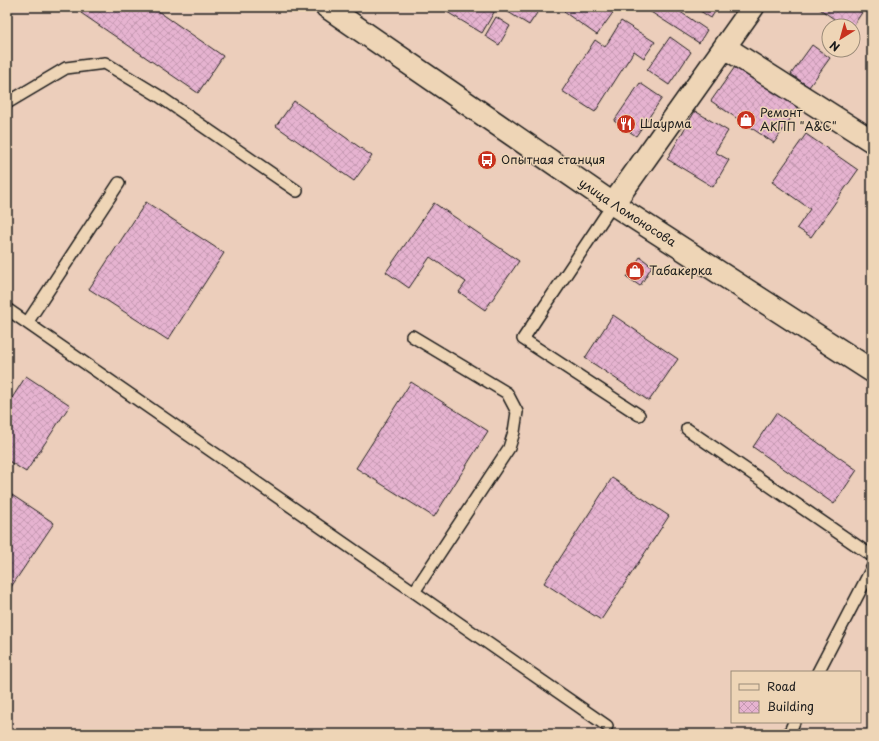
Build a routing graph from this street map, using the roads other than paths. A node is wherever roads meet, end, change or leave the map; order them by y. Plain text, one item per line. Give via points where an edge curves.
1 (327, 7) edge
2 (754, 7) edge
3 (726, 48) junction
4 (7, 103) edge
5 (872, 141) edge
6 (119, 183) dead end
7 (297, 191) dead end
8 (613, 204) junction
9 (7, 309) edge
10 (27, 323) junction
11 (412, 336) dead end
12 (872, 371) edge
13 (639, 415) dead end
14 (687, 429) dead end
15 (872, 556) edge
16 (872, 568) edge
17 (414, 592) junction
18 (819, 671) edge
19 (794, 723) edge
20 (607, 726) dead end
21 (789, 734) edge

1 - 8 main road, улица Ломоносова
2 - 3 main road
3 - 5 main road
3 - 8 main road
4 - 7 lane via 66,68 105,63 159,96
6 - 10 lane
8 - 12 main road, улица Ломоносова
8 - 13 lane via 523,339
9 - 10 lane
10 - 17 lane
11 - 17 lane via 507,393 517,412 509,448
14 - 15 lane
16 - 18 lane
17 - 20 lane
19 - 21 lane

